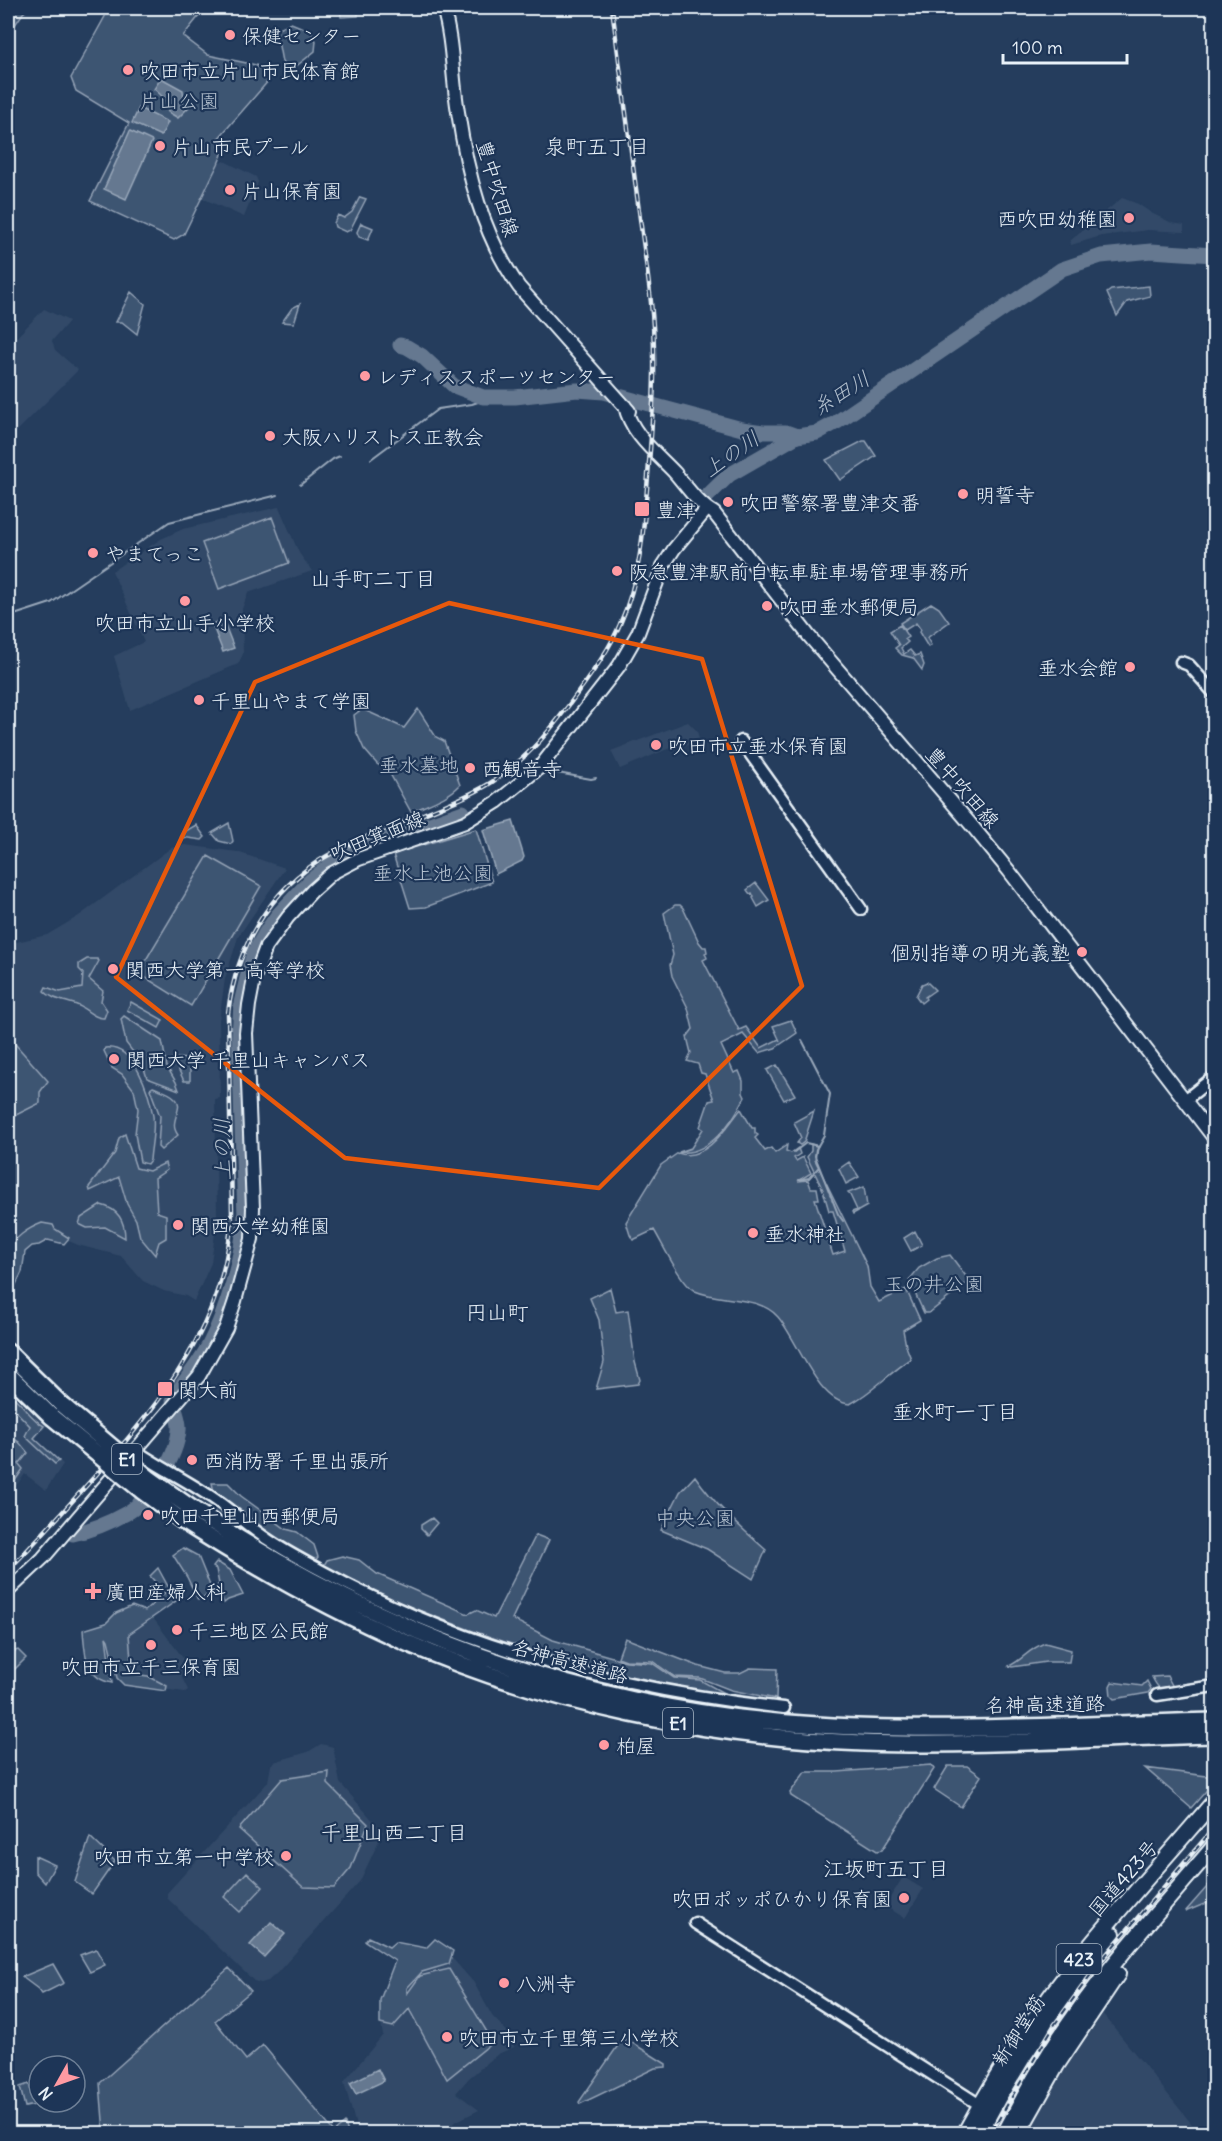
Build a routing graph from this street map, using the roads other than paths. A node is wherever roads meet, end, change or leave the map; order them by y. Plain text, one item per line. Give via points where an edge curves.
1 (443, 8) edge
2 (702, 504) junction
3 (1180, 662) dead end
4 (1215, 693) edge
5 (741, 741) dead end
6 (861, 909) dead end
7 (1215, 1077) edge
8 (1185, 1100) junction
9 (1215, 1138) edge
10 (8, 1353) edge
11 (8, 1374) edge
12 (57, 1411) junction
13 (136, 1451) junction
14 (189, 1516) junction
15 (8, 1591) edge
16 (1215, 1686) edge
17 (1157, 1695) dead end
18 (784, 1708) dead end
19 (1215, 1721) edge
20 (1215, 1735) edge
21 (1215, 1801) edge
22 (1215, 1815) edge
23 (1215, 1846) edge
24 (1215, 1860) edge
25 (695, 1923) dead end
26 (980, 2105) junction
27 (964, 2133) edge
28 (979, 2133) edge
29 (1004, 2133) edge
30 (1018, 2133) edge

1 - 2 main road, 豊中吹田線 via 472,175 489,233 504,266 618,398 635,430
2 - 8 main road, 豊中吹田線 via 714,513 834,666 988,844
2 - 13 main road, 吹田箕面線 via 663,566 638,633 619,666 540,767 465,822 359,859 332,873 288,917 266,947 254,979 246,1033 252,1239 226,1328 199,1376
3 - 4 street via 1189,665
5 - 6 street
7 - 8 street
8 - 9 main road, 豊中吹田線
10 - 12 highway, 名神高速道路 / E1
11 - 12 highway, 名神高速道路 / E1
12 - 14 highway, 名神高速道路 / E1, bridge via 142,1491
13 - 15 main road, 吹田箕面線
13 - 18 street via 207,1494 268,1540 324,1572 467,1636 566,1668 639,1686
14 - 19 highway, 名神高速道路 / E1 via 414,1631 515,1669 645,1702 715,1714 841,1726
14 - 20 highway, 名神高速道路 / E1 via 284,1582 408,1644 536,1690 610,1709 730,1731 862,1743
16 - 17 street
21 - 26 highway, 国道423号 / 423 via 1065,1976
22 - 28 highway, 新御堂筋 / 423 via 1114,1931 1057,2005 1029,2045
23 - 29 highway, 新御堂筋 / 423 via 1131,1943 1072,2020
24 - 30 highway, 423 via 1110,1984
25 - 26 street
26 - 27 highway, 国道423号 / 423

